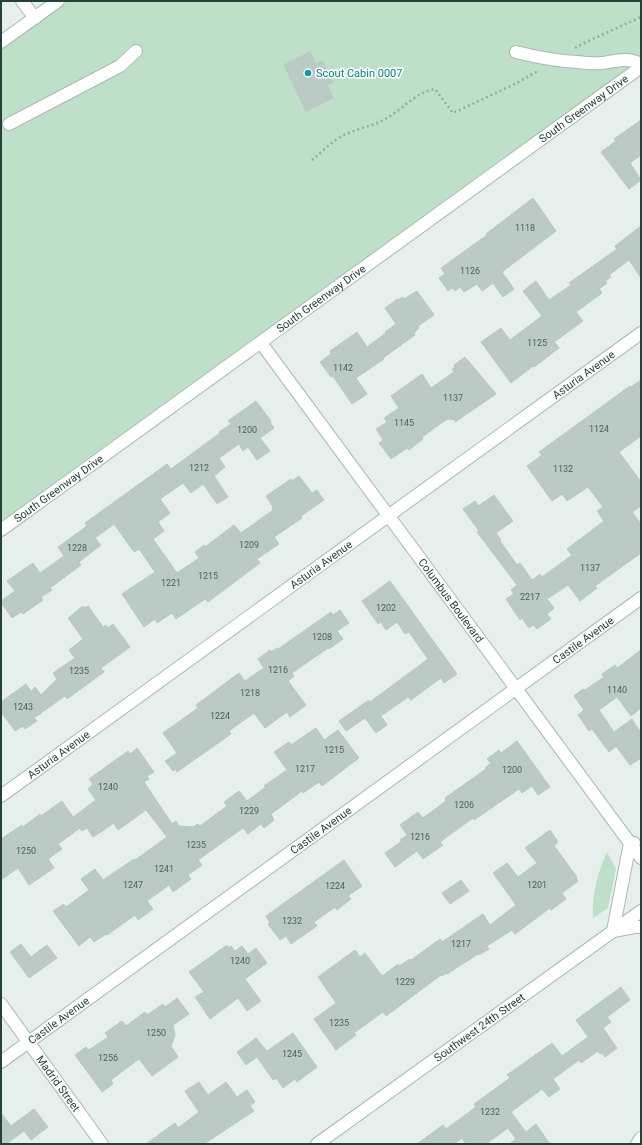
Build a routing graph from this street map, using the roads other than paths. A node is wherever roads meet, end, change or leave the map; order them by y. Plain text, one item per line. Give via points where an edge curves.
1 (22, 1) edge
2 (58, 1) edge
3 (35, 18) junction
4 (1, 42) edge
5 (136, 51) dead end
6 (516, 52) dead end
7 (641, 65) edge
8 (9, 124) dead end
9 (641, 333) edge
10 (261, 343) junction
11 (388, 515) junction
12 (1, 530) edge
13 (641, 598) edge
14 (516, 689) junction
15 (1, 796) edge
16 (635, 844) edge
17 (641, 858) edge
18 (641, 911) edge
19 (639, 929) edge
20 (613, 931) junction
21 (1, 1004) edge
22 (28, 1042) junction
23 (1, 1062) edge
24 (641, 1138) edge
25 (102, 1144) edge
26 (317, 1144) edge
27 (637, 1144) edge

1 - 3 street
2 - 3 street
3 - 4 street
5 - 8 street via 120,66
6 - 7 street via 555,60 600,63 628,59
7 - 10 street, South Greenway Drive
9 - 11 street, Asturia Avenue
10 - 11 street, Columbus Boulevard
10 - 12 street, South Greenway Drive
11 - 14 street, Columbus Boulevard
11 - 15 street, Asturia Avenue
13 - 14 street, Castile Avenue
14 - 16 street, Columbus Boulevard
14 - 22 street, Castile Avenue
16 - 17 street, Columbus Boulevard
16 - 20 street
18 - 20 street, Southwest 24th Street
19 - 20 street
20 - 26 street, Southwest 24th Street
21 - 22 street, Madrid Street
22 - 23 street, Castile Avenue
22 - 25 street, Madrid Street
24 - 27 street

